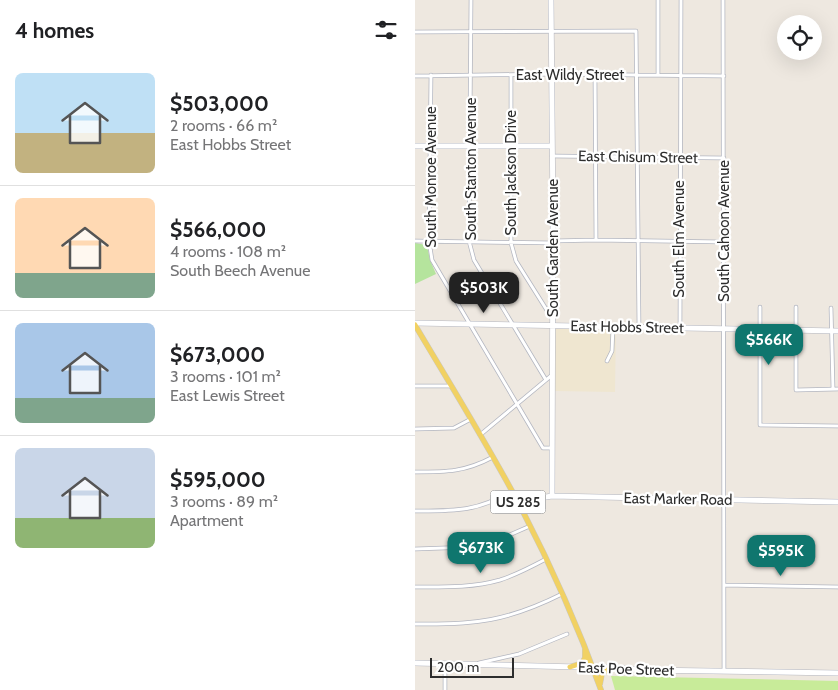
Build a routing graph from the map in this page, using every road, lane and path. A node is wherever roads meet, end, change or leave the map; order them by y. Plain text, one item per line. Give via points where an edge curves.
1 (471, 0) edge
2 (551, 0) edge
3 (658, 0) edge
4 (681, 0) edge
5 (723, 0) edge
6 (551, 31) junction
7 (415, 32) edge
8 (471, 32) junction
9 (551, 74) junction
10 (595, 74) junction
11 (638, 74) junction
12 (431, 75) junction
13 (511, 75) junction
14 (658, 75) junction
15 (681, 75) junction
16 (415, 76) edge
17 (471, 76) junction
18 (724, 76) junction
19 (415, 146) edge
20 (430, 146) junction
21 (470, 146) junction
22 (511, 146) junction
23 (552, 146) junction
24 (552, 156) junction
25 (595, 156) junction
26 (638, 157) junction
27 (681, 158) junction
28 (724, 158) junction
29 (596, 240) junction
30 (415, 241) edge
31 (429, 241) junction
32 (469, 241) junction
33 (639, 241) junction
34 (553, 242) junction
35 (679, 242) junction
36 (724, 242) junction
37 (511, 243) junction
38 (760, 307) dead end
39 (796, 307) dead end
40 (831, 308) dead end
41 (553, 323) junction
42 (415, 324) edge
43 (469, 324) junction
44 (513, 325) junction
45 (613, 327) junction
46 (639, 327) junction
47 (680, 328) junction
48 (723, 329) junction
49 (760, 330) junction
50 (796, 330) junction
51 (835, 331) edge
52 (607, 361) dead end
53 (553, 375) junction
54 (545, 379) junction
55 (415, 386) edge
56 (451, 386) junction
57 (833, 389) junction
58 (838, 389) edge
59 (517, 404) junction
60 (471, 419) junction
61 (838, 426) edge
62 (415, 429) edge
63 (480, 435) junction
64 (553, 448) junction
65 (493, 457) junction
66 (415, 472) edge
67 (512, 491) junction
68 (552, 496) junction
69 (723, 500) junction
70 (838, 502) edge
71 (519, 504) junction
72 (415, 511) edge
73 (530, 526) junction
74 (415, 549) edge
75 (546, 559) junction
76 (724, 585) junction
77 (415, 587) edge
78 (838, 587) edge
79 (562, 594) junction
80 (415, 624) edge
81 (567, 634) dead end
82 (585, 647) junction
83 (415, 663) edge
84 (445, 664) junction
85 (471, 665) junction
86 (570, 667) junction
87 (593, 668) junction
88 (611, 668) junction
89 (724, 672) junction
90 (838, 673) edge
91 (600, 688) edge
92 (445, 690) edge

1 - 8 street, South Stanton Avenue
2 - 6 street, South Garden Avenue
3 - 14 street
4 - 15 street, South Elm Avenue
5 - 18 street, South Cahoon Avenue
6 - 8 street
6 - 9 street, South Garden Avenue
6 - 11 street via 637,31
7 - 8 street
8 - 17 street, South Stanton Avenue
9 - 10 street, East Wildy Street
9 - 13 street, East Wildy Street
9 - 23 street, South Garden Avenue
10 - 11 street, East Wildy Street
10 - 25 street
11 - 14 street, East Wildy Street
11 - 26 street
12 - 16 street, East Wildy Street
12 - 17 street, East Wildy Street
12 - 20 street, South Monroe Avenue
13 - 17 street, East Wildy Street
13 - 22 street, South Jackson Drive
14 - 15 street, East Wildy Street
15 - 18 street, East Wildy Street
15 - 27 street, South Elm Avenue
17 - 21 street, South Stanton Avenue
18 - 28 street, South Cahoon Avenue
19 - 20 street
20 - 21 street
20 - 31 street, South Monroe Avenue
21 - 22 street
21 - 32 street, South Stanton Avenue
22 - 23 street
22 - 37 street, South Jackson Drive
23 - 24 street, South Garden Avenue
24 - 25 street, East Chisum Street
24 - 34 street, South Garden Avenue
25 - 26 street, East Chisum Street
25 - 29 street
26 - 27 street, East Chisum Street
26 - 33 street
27 - 28 street, East Chisum Street
27 - 35 street, South Elm Avenue
28 - 36 street, South Cahoon Avenue
29 - 33 street
29 - 34 street
30 - 31 street
31 - 32 street
31 - 43 street, South Monroe Avenue via 434,265
32 - 37 street
32 - 44 street, South Stanton Avenue via 474,260
33 - 35 street
33 - 46 street
34 - 37 street
34 - 41 street, South Garden Avenue
35 - 36 street
35 - 47 street, South Elm Avenue
36 - 48 street, South Cahoon Avenue
37 - 41 street, South Jackson Drive via 516,261
38 - 49 street
39 - 50 street
40 - 51 street
41 - 44 street, East Hobbs Street
41 - 45 street, East Hobbs Street
41 - 53 street, South Garden Avenue
42 - 43 street, East Hobbs Street
42 - 56 main road, US 285
43 - 44 street, East Hobbs Street
43 - 59 street, South Monroe Avenue
44 - 54 street, South Stanton Avenue
45 - 46 street, East Hobbs Street
45 - 52 street via 612,351
46 - 47 street, East Hobbs Street
47 - 48 street, East Hobbs Street
48 - 49 street, East Hobbs Street
48 - 69 street, South Cahoon Avenue
49 - 50 street, East Hobbs Street
49 - 61 street via 760,425
50 - 51 street, East Hobbs Street
50 - 57 street via 796,390
51 - 57 street
53 - 54 street
53 - 64 street, South Garden Avenue
54 - 59 street
55 - 56 street
56 - 60 main road, US 285
57 - 58 street
59 - 63 street
59 - 64 street, South Monroe Avenue via 543,448
60 - 62 street via 455,428
60 - 63 main road, US 285
63 - 65 main road, US 285
64 - 68 street, South Garden Avenue
65 - 66 street via 460,470
65 - 67 main road, US 285
67 - 71 main road, US 285
67 - 72 street via 472,509
68 - 69 street, East Marker Road
68 - 71 street, East Marker Road
69 - 70 street, East Marker Road
69 - 76 street, South Cahoon Avenue
71 - 73 main road, US 285
73 - 74 street via 472,547
73 - 75 main road, US 285
75 - 77 street via 491,582
75 - 79 main road, US 285
76 - 78 street
76 - 89 street, South Cahoon Avenue
79 - 80 street via 496,619 466,624
79 - 82 main road, US 285
81 - 85 street via 519,654
82 - 86 main road via 583,661
82 - 87 main road, US 285
83 - 84 street, East Poe Street
84 - 85 street, East Poe Street
84 - 92 street
85 - 86 street, East Poe Street
86 - 87 street, East Poe Street
87 - 88 street, East Poe Street
87 - 91 main road, US 285
88 - 89 street, East Poe Street
88 - 91 main road via 602,673
89 - 90 street, East Poe Street

